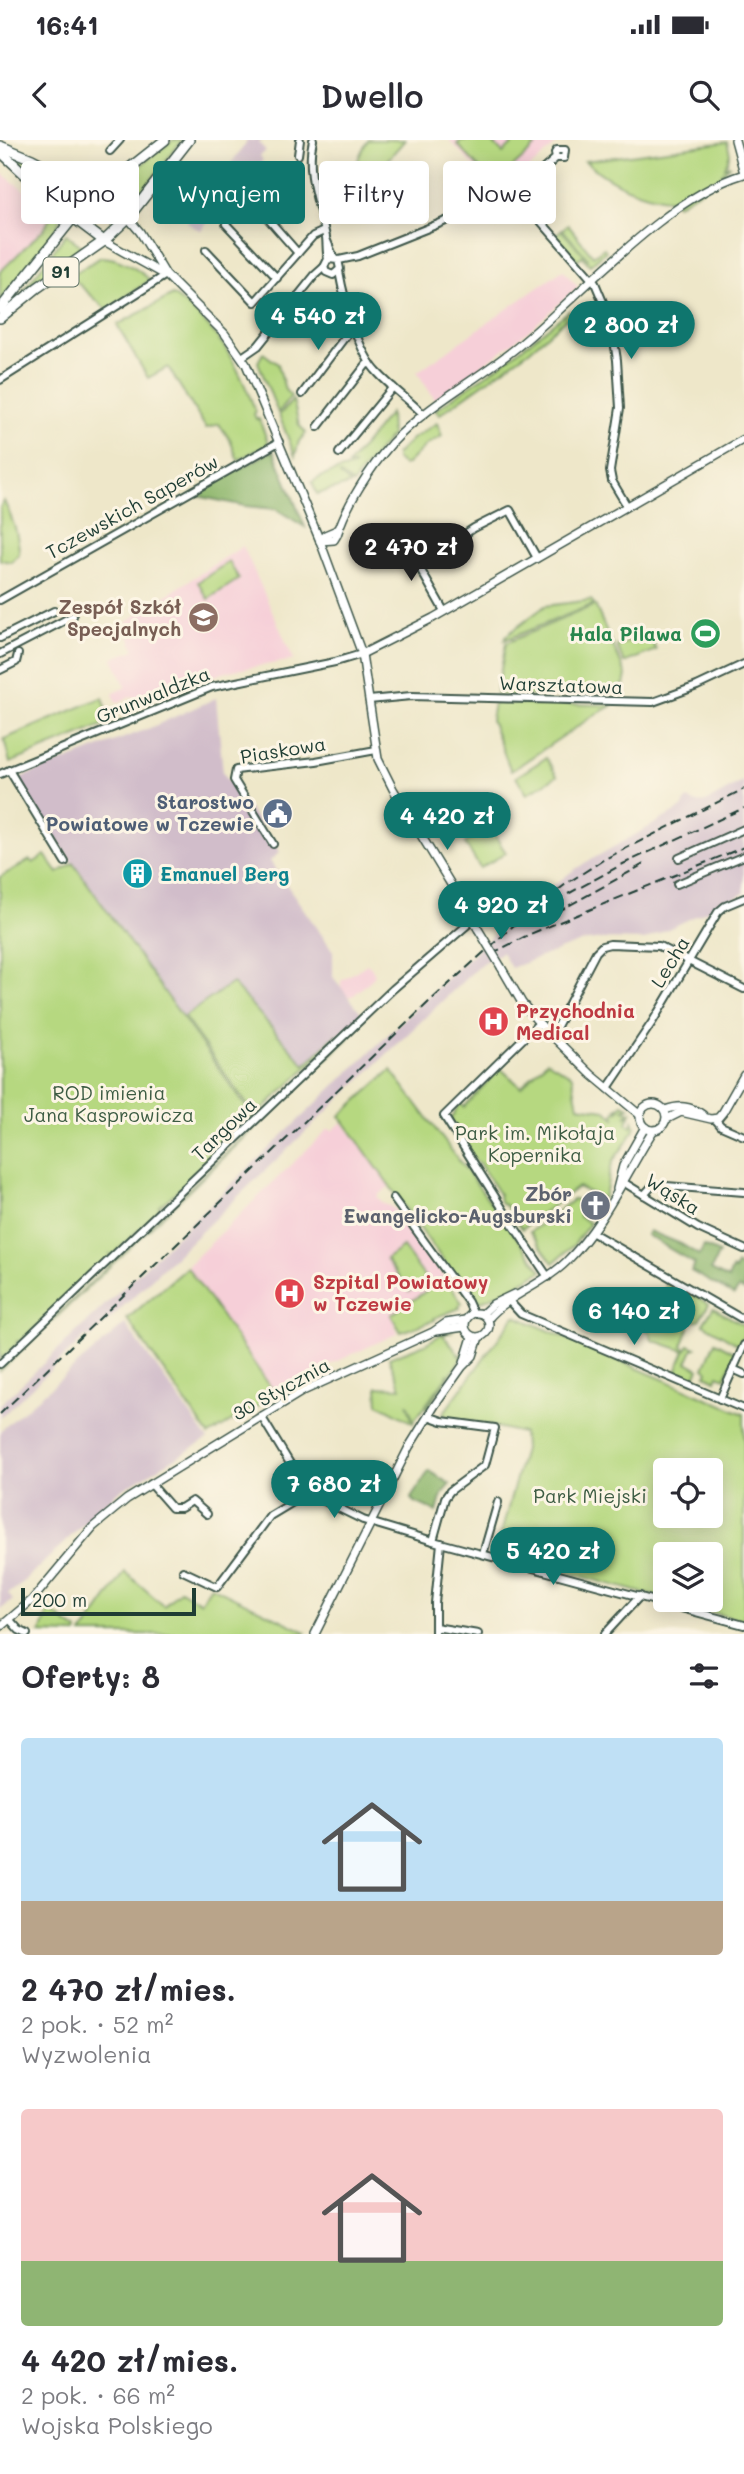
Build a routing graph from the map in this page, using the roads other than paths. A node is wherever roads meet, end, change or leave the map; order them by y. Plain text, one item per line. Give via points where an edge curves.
1 (120, 140) edge
2 (165, 140) edge
3 (189, 140) edge
4 (300, 140) edge
5 (313, 140) edge
6 (735, 140) edge
7 (0, 148) edge
8 (110, 151) dead end
9 (299, 152) dead end
10 (556, 158) dead end
11 (36, 161) edge
12 (138, 161) edge
13 (553, 161) edge
14 (21, 168) edge
15 (744, 173) edge
16 (139, 204) edge
17 (443, 223) edge
18 (68, 224) edge
19 (81, 224) edge
20 (122, 224) edge
21 (133, 224) edge
22 (226, 224) dead end
23 (273, 224) edge
24 (543, 224) edge
25 (324, 231) junction
26 (104, 241) junction
27 (206, 250) dead end
28 (298, 253) junction
29 (333, 266) junction
30 (166, 275) junction
31 (277, 278) junction
32 (592, 280) junction
33 (0, 309) edge
34 (0, 318) edge
35 (354, 325) junction
36 (242, 357) junction
37 (370, 363) junction
38 (0, 380) edge
39 (393, 387) junction
40 (302, 394) dead end
41 (423, 414) junction
42 (318, 427) dead end
43 (744, 439) edge
44 (279, 442) junction
45 (339, 453) dead end
46 (627, 506) junction
47 (320, 541) junction
48 (537, 558) junction
49 (0, 600) edge
50 (54, 611) dead end
51 (444, 611) junction
52 (73, 616) dead end
53 (0, 638) edge
54 (18, 654) dead end
55 (362, 654) junction
56 (0, 655) edge
57 (744, 664) edge
58 (7, 666) junction
59 (0, 670) edge
60 (369, 700) junction
61 (376, 750) junction
62 (9, 770) junction
63 (0, 774) edge
64 (744, 829) edge
65 (274, 844) dead end
66 (744, 856) edge
67 (678, 859) dead end
68 (65, 862) dead end
69 (677, 884) dead end
70 (744, 898) edge
71 (473, 920) junction
72 (690, 961) junction
73 (744, 989) edge
74 (539, 1023) junction
75 (555, 1030) dead end
76 (744, 1074) edge
77 (608, 1088) junction
78 (665, 1110) junction
79 (642, 1111) junction
80 (718, 1117) junction
81 (706, 1118) junction
82 (667, 1119) junction
83 (649, 1129) junction
84 (744, 1136) edge
85 (623, 1182) junction
86 (617, 1189) junction
87 (744, 1192) edge
88 (644, 1195) junction
89 (393, 1198) dead end
90 (593, 1233) junction
91 (744, 1249) edge
92 (548, 1277) junction
93 (519, 1293) junction
94 (509, 1301) junction
95 (473, 1313) junction
96 (485, 1317) junction
97 (744, 1320) edge
98 (465, 1324) junction
99 (475, 1337) junction
100 (744, 1345) edge
101 (0, 1364) edge
102 (733, 1369) junction
103 (744, 1374) edge
104 (720, 1399) junction
105 (744, 1409) edge
106 (261, 1416) junction
107 (428, 1416) junction
108 (151, 1484) junction
109 (308, 1493) junction
110 (498, 1502) dead end
111 (207, 1514) dead end
112 (371, 1522) junction
113 (437, 1542) junction
114 (483, 1554) junction
115 (184, 1571) dead end
116 (640, 1596) junction
117 (10, 1620) junction
118 (744, 1625) edge
119 (0, 1627) edge
120 (435, 1630) edge
121 (27, 1634) edge
122 (316, 1634) edge
123 (478, 1634) edge
124 (605, 1634) edge

1 - 8 street
2 - 12 main road, 91
3 - 16 main road, 91
4 - 9 street
5 - 25 street via 312,180
6 - 15 street
7 - 11 main road
7 - 14 main road
10 - 13 street
15 - 32 street via 722,181 678,209
17 - 29 street
18 - 33 main road, 91
19 - 26 main road
20 - 26 main road, 91
21 - 30 street
22 - 31 street
23 - 28 street
24 - 32 street
25 - 28 street
25 - 29 street
26 - 30 street
26 - 34 main road, 91
27 - 31 street via 255,302
28 - 31 street
29 - 35 street
29 - 36 street via 311,282 258,346
30 - 36 street via 223,331
30 - 38 street
32 - 41 street via 522,343
32 - 46 street via 614,331 620,408 610,471
35 - 37 street
35 - 40 street
36 - 44 street
37 - 39 street
37 - 42 street
39 - 41 street
39 - 45 street
41 - 47 street via 382,455 334,540
43 - 46 street
44 - 47 street
44 - 49 street, Tczewskich Saperów
46 - 48 street
47 - 55 street
48 - 51 street
48 - 51 street via 510,510 495,516 418,565
50 - 53 street
51 - 55 street
52 - 56 street
54 - 58 street via 16,662
55 - 60 street
55 - 62 street, Grunwaldzka via 213,687
56 - 58 street
57 - 60 street, Warsztatowa via 653,702 411,696
58 - 59 street
60 - 61 street
61 - 65 street, Piaskowa via 236,770 234,779
61 - 71 street via 389,782
62 - 63 street, Grunwaldzka
62 - 68 street
64 - 67 street
66 - 69 street
70 - 72 street, Lecha via 718,912
71 - 74 street, bridge via 522,1003
71 - 101 street, Targowa via 393,989
72 - 73 street
72 - 75 street via 659,946 603,946
72 - 77 street, Lecha
74 - 77 street
74 - 92 street via 444,1116
76 - 80 street
77 - 79 street
78 - 79 street via 656,1104
78 - 81 street via 690,1107
78 - 82 street
79 - 83 street
80 - 81 street
80 - 84 street via 721,1126
81 - 82 street via 681,1112
82 - 83 street via 663,1126
83 - 85 street
83 - 86 street via 624,1166
85 - 86 street
85 - 88 street, Wąska
86 - 90 street
87 - 88 street via 653,1185
88 - 91 street, Wąska
89 - 95 street
90 - 92 street
90 - 97 street
92 - 93 street
93 - 94 street
93 - 96 street via 500,1300
94 - 96 street
94 - 104 street via 521,1314
95 - 96 street
95 - 98 street
96 - 99 street via 488,1331
98 - 99 street
98 - 106 street, 30 Stycznia via 446,1323
99 - 107 street via 473,1356
100 - 102 street
102 - 103 street
102 - 104 street
104 - 105 street
106 - 108 street, 30 Stycznia
106 - 109 street
107 - 112 street
107 - 113 street via 495,1428 485,1465 445,1499
108 - 111 street via 172,1508 192,1501
108 - 117 street, 30 Stycznia via 101,1520
109 - 112 street
109 - 115 street via 270,1516 218,1587
110 - 114 street
112 - 113 street
112 - 122 street
113 - 114 street
113 - 120 street
114 - 116 street
116 - 118 street
116 - 124 street
117 - 119 street, 30 Stycznia
117 - 121 street
120 - 123 street

